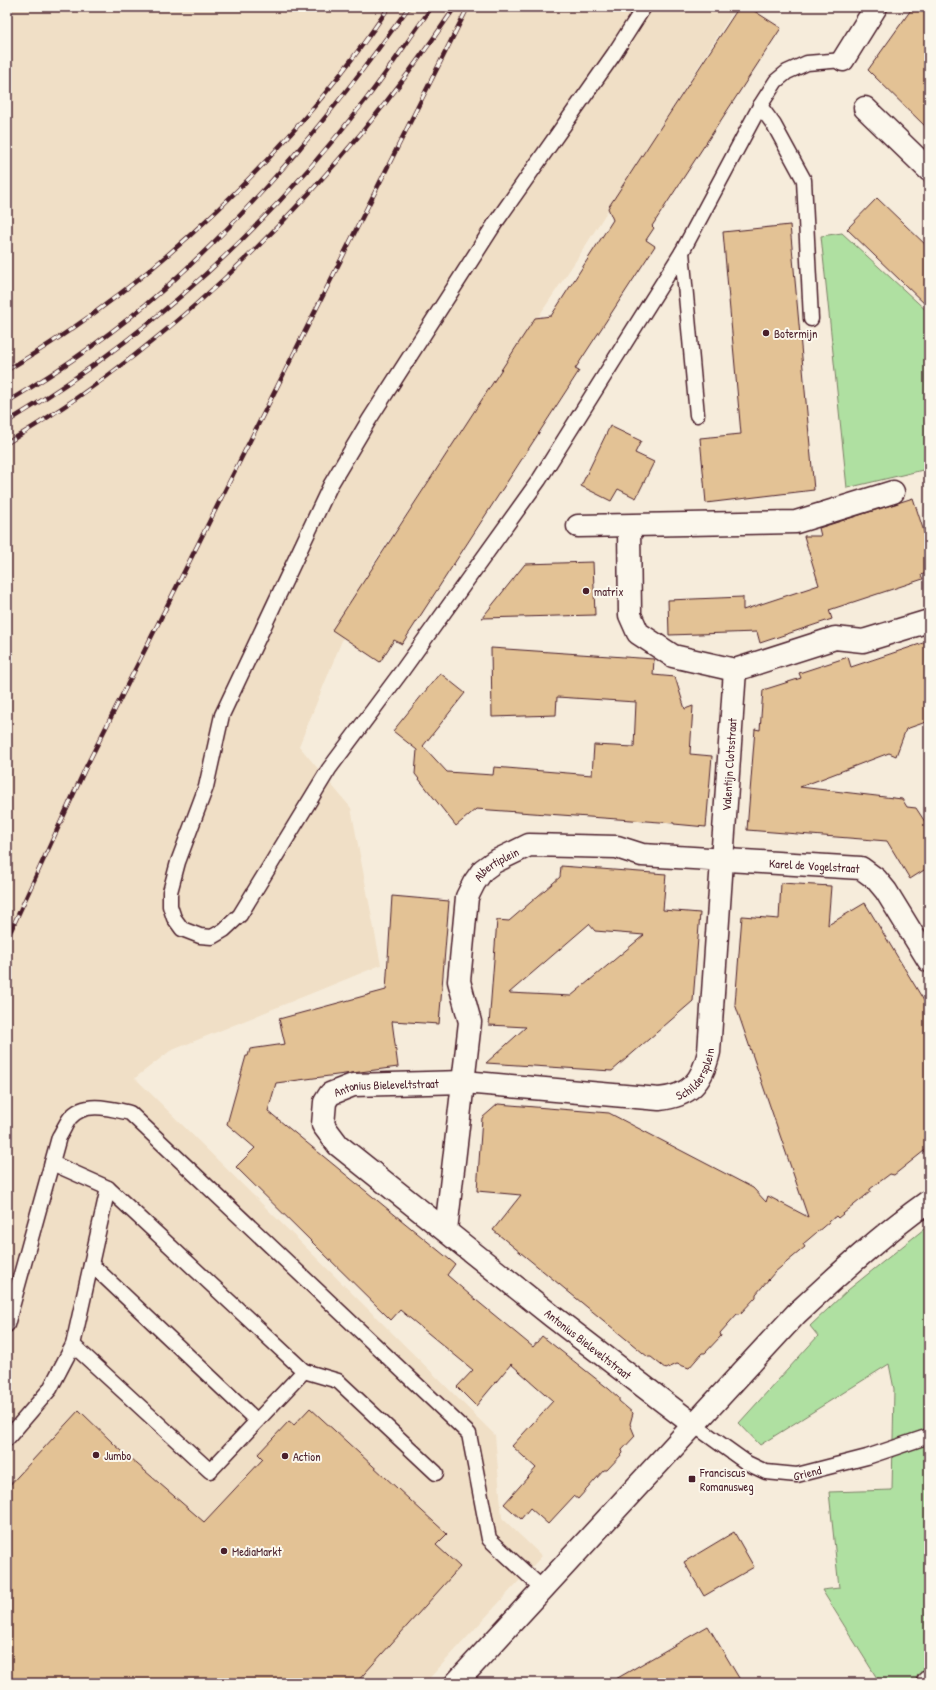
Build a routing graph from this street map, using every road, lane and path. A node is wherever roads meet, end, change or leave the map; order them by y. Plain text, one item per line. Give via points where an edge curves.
1 (644, 7) edge
2 (876, 7) edge
3 (843, 60) joint
4 (760, 106) junction
5 (865, 108) dead end
6 (929, 170) edge
7 (682, 252) junction
8 (812, 319) dead end
9 (697, 415) dead end
10 (893, 492) dead end
11 (578, 526) dead end
12 (629, 526) junction
13 (929, 621) edge
14 (735, 670) junction
15 (723, 859) junction
16 (929, 961) edge
17 (464, 1082) junction
18 (52, 1163) junction
19 (108, 1188) junction
20 (929, 1201) edge
21 (446, 1230) junction
22 (91, 1264) junction
23 (7, 1325) edge
24 (73, 1345) junction
25 (304, 1371) junction
26 (257, 1421) junction
27 (694, 1425) junction
28 (929, 1436) edge
29 (7, 1440) edge
30 (436, 1473) dead end
31 (543, 1589) junction
32 (456, 1683) edge

1 - 7 lane via 496,222 331,484 222,715 206,787 178,862 170,892 170,906 174,918 187,932 212,937 240,915 329,769 402,672 539,480
2 - 3 street
3 - 4 lane via 817,61 787,72 776,81
4 - 7 lane
4 - 8 lane via 774,124 804,180
5 - 6 street
7 - 9 lane
10 - 12 street via 796,522
11 - 12 street
12 - 14 street via 630,615 638,633 672,656
13 - 14 street via 863,641 835,638
14 - 15 street, Valentijn Clotsstraat
15 - 16 street, Karel de Vogelstraat via 861,868 876,879 886,891
15 - 17 street, Schildersplein via 709,1052 702,1076 693,1087 672,1098 659,1099
15 - 17 street, Albertiplein via 642,855 617,848 529,845 503,856 483,870 467,897 459,981 470,1022
17 - 21 street
17 - 21 street, Antonius Bieleveltstraat via 353,1086 330,1094 323,1113 323,1125 338,1145
18 - 19 lane
18 - 23 lane
18 - 31 lane via 59,1137 71,1116 85,1108 103,1106 130,1113 469,1434 488,1539
19 - 22 lane
19 - 25 lane
20 - 27 street via 875,1242 796,1314
21 - 27 street, Antonius Bieleveltstraat via 552,1316
22 - 24 lane
22 - 26 lane
24 - 26 lane via 210,1471
24 - 29 lane via 50,1389
25 - 26 lane
25 - 30 lane via 338,1381
27 - 28 lane, Griend via 747,1463 766,1472 797,1476 867,1457
27 - 31 street
31 - 32 street

